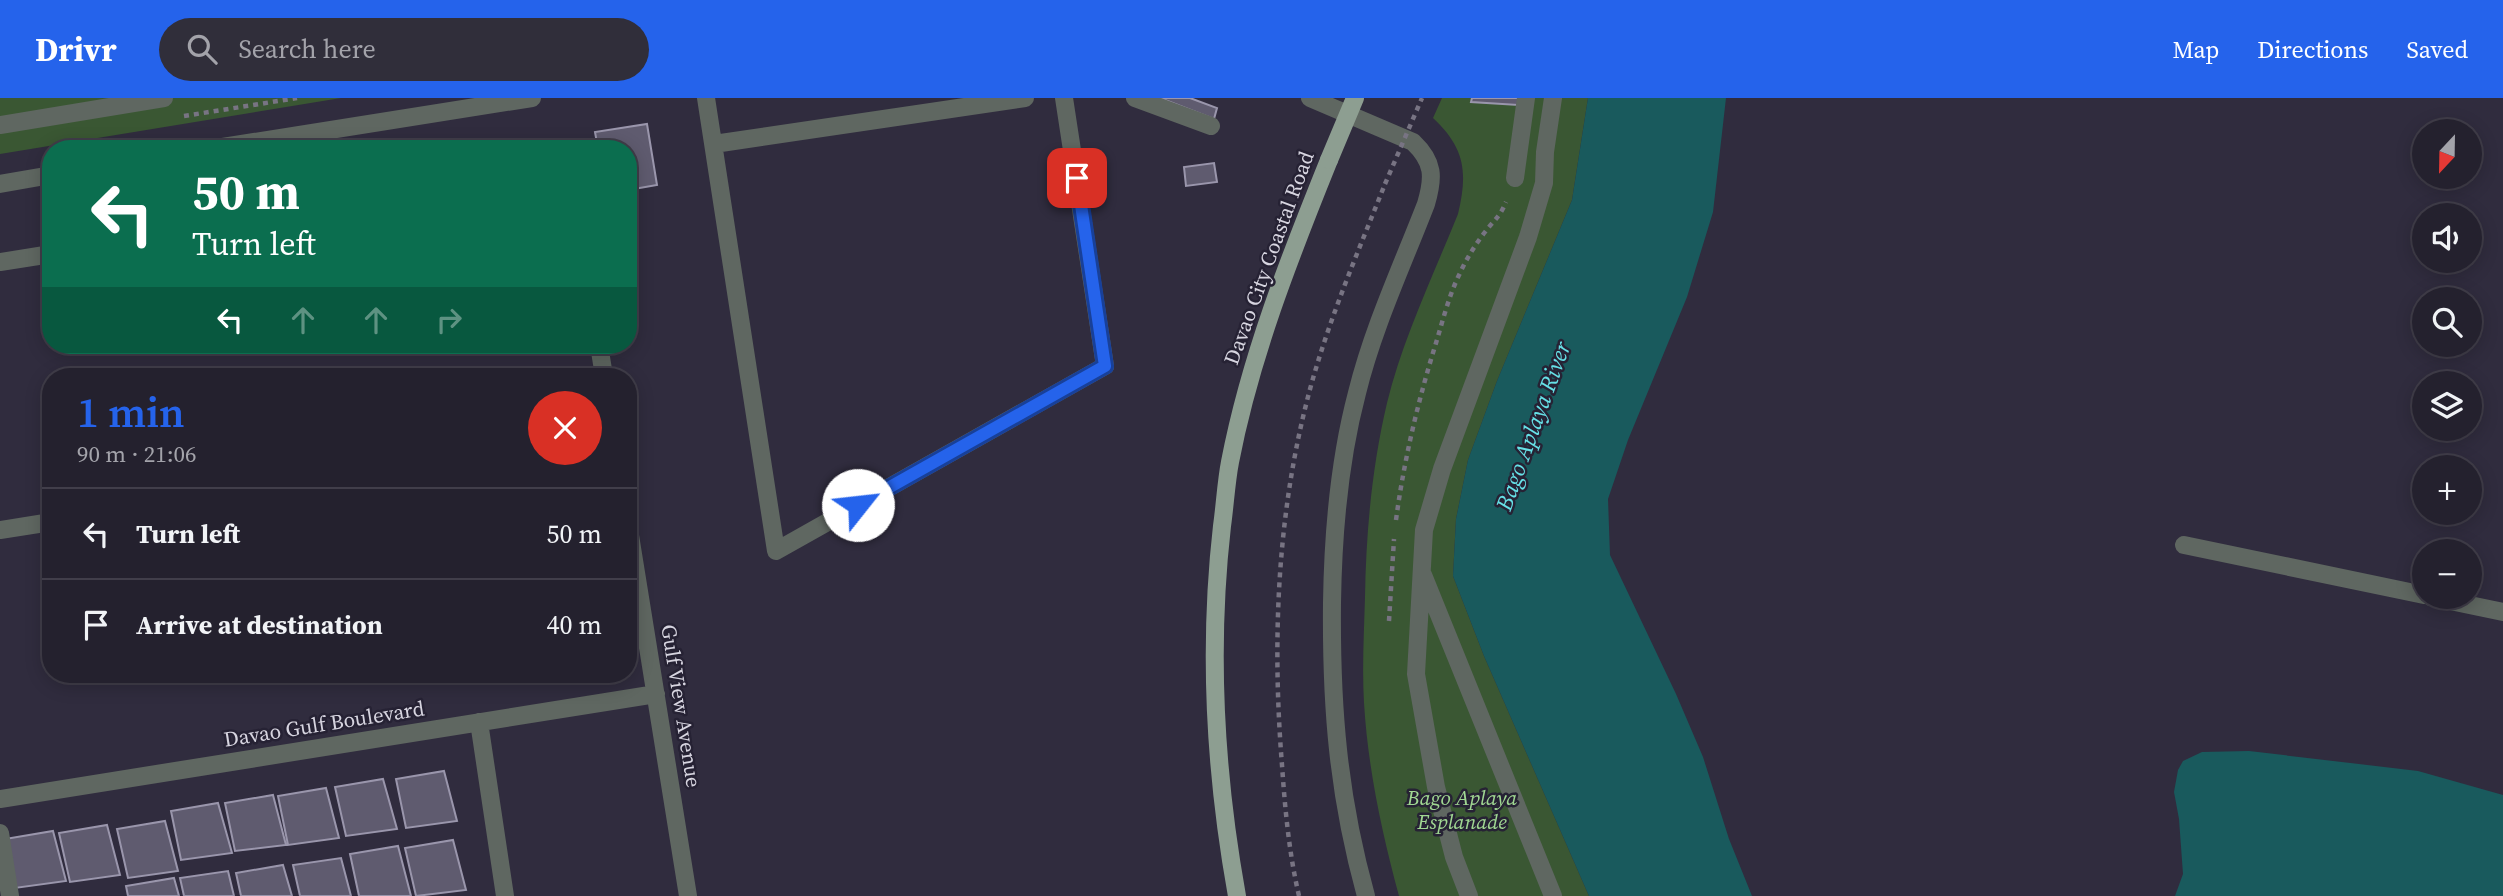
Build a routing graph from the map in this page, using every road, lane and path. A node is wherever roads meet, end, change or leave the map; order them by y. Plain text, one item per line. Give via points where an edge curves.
1 (164, 98) edge
2 (532, 98) edge
3 (706, 98) edge
4 (1025, 98) edge
5 (1064, 98) edge
6 (1135, 98) edge
7 (1310, 98) edge
8 (1355, 98) edge
9 (1422, 98) edge
10 (1526, 98) edge
11 (1553, 98) edge
12 (0, 125) edge
13 (1211, 126) dead end
14 (267, 140) edge
15 (714, 144) junction
16 (42, 177) edge
17 (1515, 178) dead end
18 (0, 184) edge
19 (42, 255) edge
20 (0, 262) edge
21 (42, 523) edge
22 (0, 530) edge
23 (2184, 545) dead end
24 (1420, 570) junction
25 (637, 578) edge
26 (2412, 592) edge
27 (2482, 608) edge
28 (2503, 612) edge
29 (656, 694) junction
30 (479, 722) junction
31 (0, 799) edge
32 (0, 833) edge
33 (10, 896) edge
34 (505, 896) edge
35 (688, 896) edge
36 (1237, 896) edge
37 (1299, 896) edge
38 (1366, 896) edge
39 (1469, 896) edge
40 (1553, 896) edge

1 - 12 street
2 - 14 street
3 - 15 street
4 - 15 street
5 - 15 street via 1105,366 776,551
6 - 13 street
7 - 38 street via 1413,142 1424,152 1431,169 1426,204 1356,393 1337,497 1332,706 1340,777
8 - 36 main road, Davao City Coastal Road, bridge via 1288,259 1250,374 1229,464 1217,570 1214,699 1225,828
9 - 37 path, bridge via 1346,281 1309,391 1290,476 1279,576 1276,699 1286,822
10 - 17 street
11 - 24 street via 1544,183 1442,469 1424,530
16 - 18 street
19 - 20 street
21 - 22 street
23 - 26 street
24 - 39 street via 1416,674 1436,787
24 - 40 street
25 - 29 street, Gulf View Avenue
27 - 28 street
29 - 30 street, Davao Gulf Boulevard
29 - 35 street, Gulf View Avenue
30 - 31 street, Davao Gulf Boulevard
30 - 34 street
32 - 33 street

